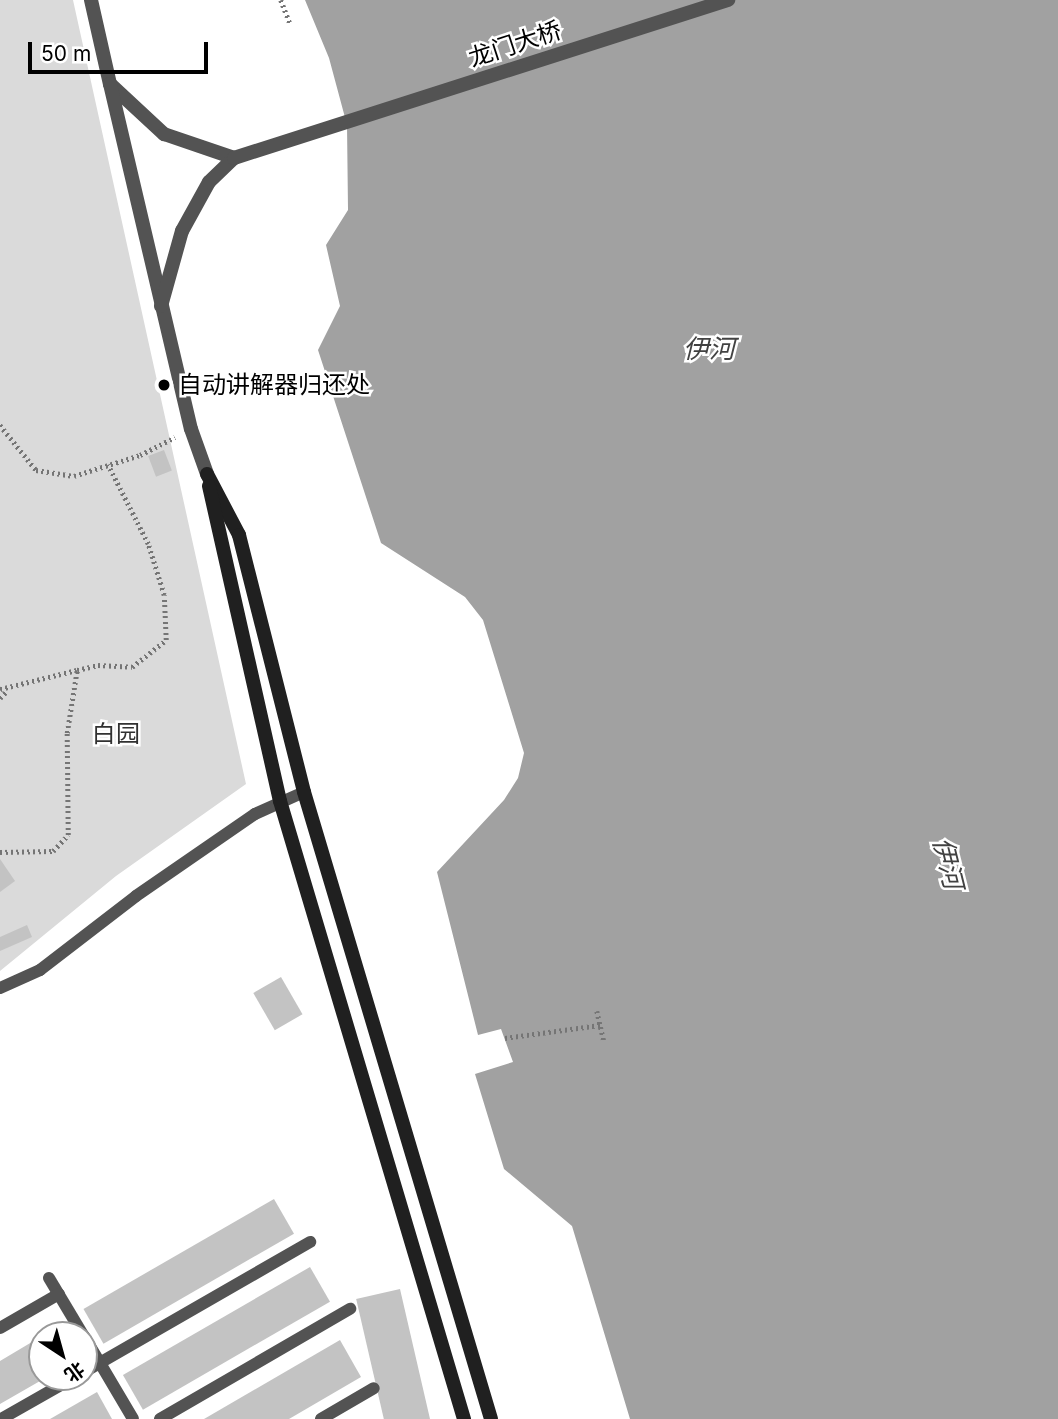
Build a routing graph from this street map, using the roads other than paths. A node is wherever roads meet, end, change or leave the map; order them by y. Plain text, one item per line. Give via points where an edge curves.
1 (92, 0) edge
2 (728, 0) edge
3 (110, 84) junction
4 (234, 158) junction
5 (161, 306) junction
6 (207, 474) junction
7 (304, 792) junction
8 (280, 801) junction
9 (0, 988) edge
10 (310, 1242) dead end
11 (49, 1278) dead end
12 (59, 1294) junction
13 (350, 1309) dead end
14 (75, 1321) edge
15 (0, 1328) edge
16 (98, 1360) edge
17 (100, 1363) junction
18 (374, 1388) dead end
19 (50, 1391) edge
20 (1, 1419) edge
21 (133, 1419) edge
22 (160, 1419) edge
23 (321, 1419) edge
24 (464, 1419) edge
25 (491, 1419) edge

1 - 3 street
2 - 4 street, 龙门大桥
3 - 4 street via 164,134
3 - 5 street
4 - 5 street via 209,182 182,231
5 - 6 street via 191,429
6 - 7 main road via 239,535
6 - 8 main road via 217,536
7 - 8 lane
7 - 25 main road
8 - 9 lane via 182,864 40,970
8 - 24 main road
10 - 17 lane
11 - 12 lane
12 - 14 lane
12 - 15 lane
13 - 22 lane
16 - 17 lane
17 - 21 lane
18 - 23 lane
19 - 20 lane

